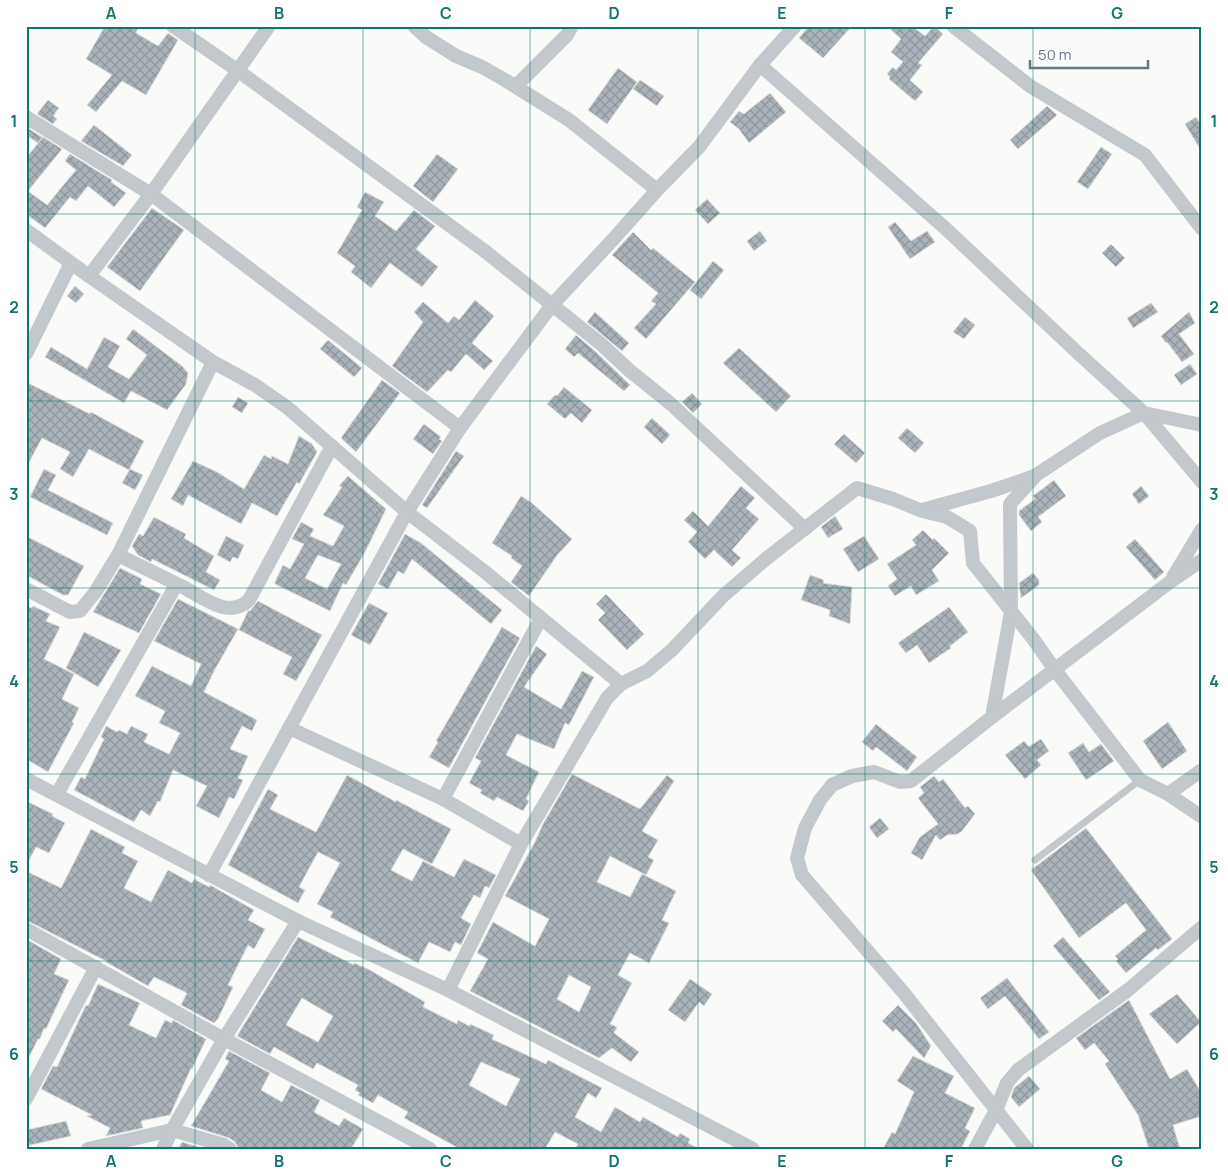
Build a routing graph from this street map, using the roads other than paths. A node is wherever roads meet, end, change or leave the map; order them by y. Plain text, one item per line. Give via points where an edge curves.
1 (173, 26) edge
2 (268, 26) edge
3 (414, 26) edge
4 (572, 26) edge
5 (795, 26) edge
6 (953, 26) edge
7 (760, 65) junction
8 (237, 70) junction
9 (516, 86) junction
10 (26, 117) edge
11 (657, 190) junction
12 (150, 194) junction
13 (1202, 229) edge
14 (26, 230) edge
15 (71, 263) junction
16 (89, 276) junction
17 (552, 305) junction
18 (26, 354) edge
19 (212, 362) junction
20 (1144, 413) junction
21 (1202, 424) edge
22 (460, 428) junction
23 (332, 446) junction
24 (1036, 475) junction
25 (1202, 482) edge
26 (922, 511) junction
27 (407, 512) junction
28 (805, 529) junction
29 (1202, 529) edge
30 (118, 555) junction
31 (1202, 560) edge
32 (1170, 582) junction
33 (179, 585) junction
34 (26, 589) edge
35 (1011, 612) junction
36 (541, 618) junction
37 (1054, 670) junction
38 (621, 684) junction
39 (992, 716) junction
40 (289, 728) junction
41 (1202, 770) edge
42 (26, 779) edge
43 (1140, 780) junction
44 (57, 794) junction
45 (1168, 794) junction
46 (444, 798) junction
47 (1202, 816) edge
48 (521, 844) junction
49 (1035, 860) dead end
50 (209, 875) junction
51 (298, 921) junction
52 (1202, 927) edge
53 (26, 929) edge
54 (96, 967) junction
55 (448, 990) junction
56 (224, 1039) junction
57 (27, 1096) edge
58 (996, 1110) junction
59 (172, 1130) junction
60 (88, 1149) edge
61 (163, 1149) edge
62 (230, 1149) edge
63 (430, 1149) edge
64 (753, 1149) edge
65 (975, 1149) edge
66 (1027, 1149) edge

1 - 8 street
2 - 8 street
3 - 9 street via 456,56
4 - 9 street via 567,36
5 - 7 street
6 - 13 street via 1030,86 1146,155
7 - 11 street via 699,147
7 - 20 street via 945,228
8 - 12 street
8 - 17 street via 486,252
9 - 11 street via 569,120
10 - 12 street
11 - 17 street
12 - 16 street
12 - 22 street
14 - 15 street
15 - 16 street
15 - 18 street
16 - 19 street
17 - 22 street
17 - 28 street via 671,404
19 - 23 street via 255,385 288,408
19 - 30 street
20 - 21 street
20 - 24 street via 1100,433
20 - 25 street
22 - 27 street
23 - 27 street
23 - 33 street via 244,605 230,609 221,607
24 - 26 street
24 - 35 street via 1010,504
26 - 28 street via 857,488
26 - 35 street via 947,517 970,531 972,563
27 - 36 street
27 - 40 street
28 - 38 street via 723,596 672,650 647,671
29 - 32 street
30 - 33 street
30 - 34 street via 80,611 70,612
31 - 32 street
32 - 37 street
33 - 44 street
35 - 37 street
35 - 39 street
36 - 38 street
36 - 46 street
37 - 39 street
37 - 43 street
38 - 48 street via 597,714
39 - 58 street via 911,781 900,782 874,772 852,776 832,785 805,828 797,858 802,875 903,992
40 - 46 street
40 - 50 street
41 - 45 street
42 - 44 street
43 - 45 street
43 - 49 lane
44 - 50 street
45 - 47 street
46 - 48 street
48 - 55 street
50 - 51 street
51 - 55 street
51 - 56 street
52 - 58 street via 1128,990 1018,1070 1007,1083
53 - 54 street
54 - 56 street
54 - 57 street
55 - 64 street
56 - 59 street
56 - 63 street
58 - 65 street
58 - 66 street
59 - 60 street
59 - 61 street
59 - 62 street

